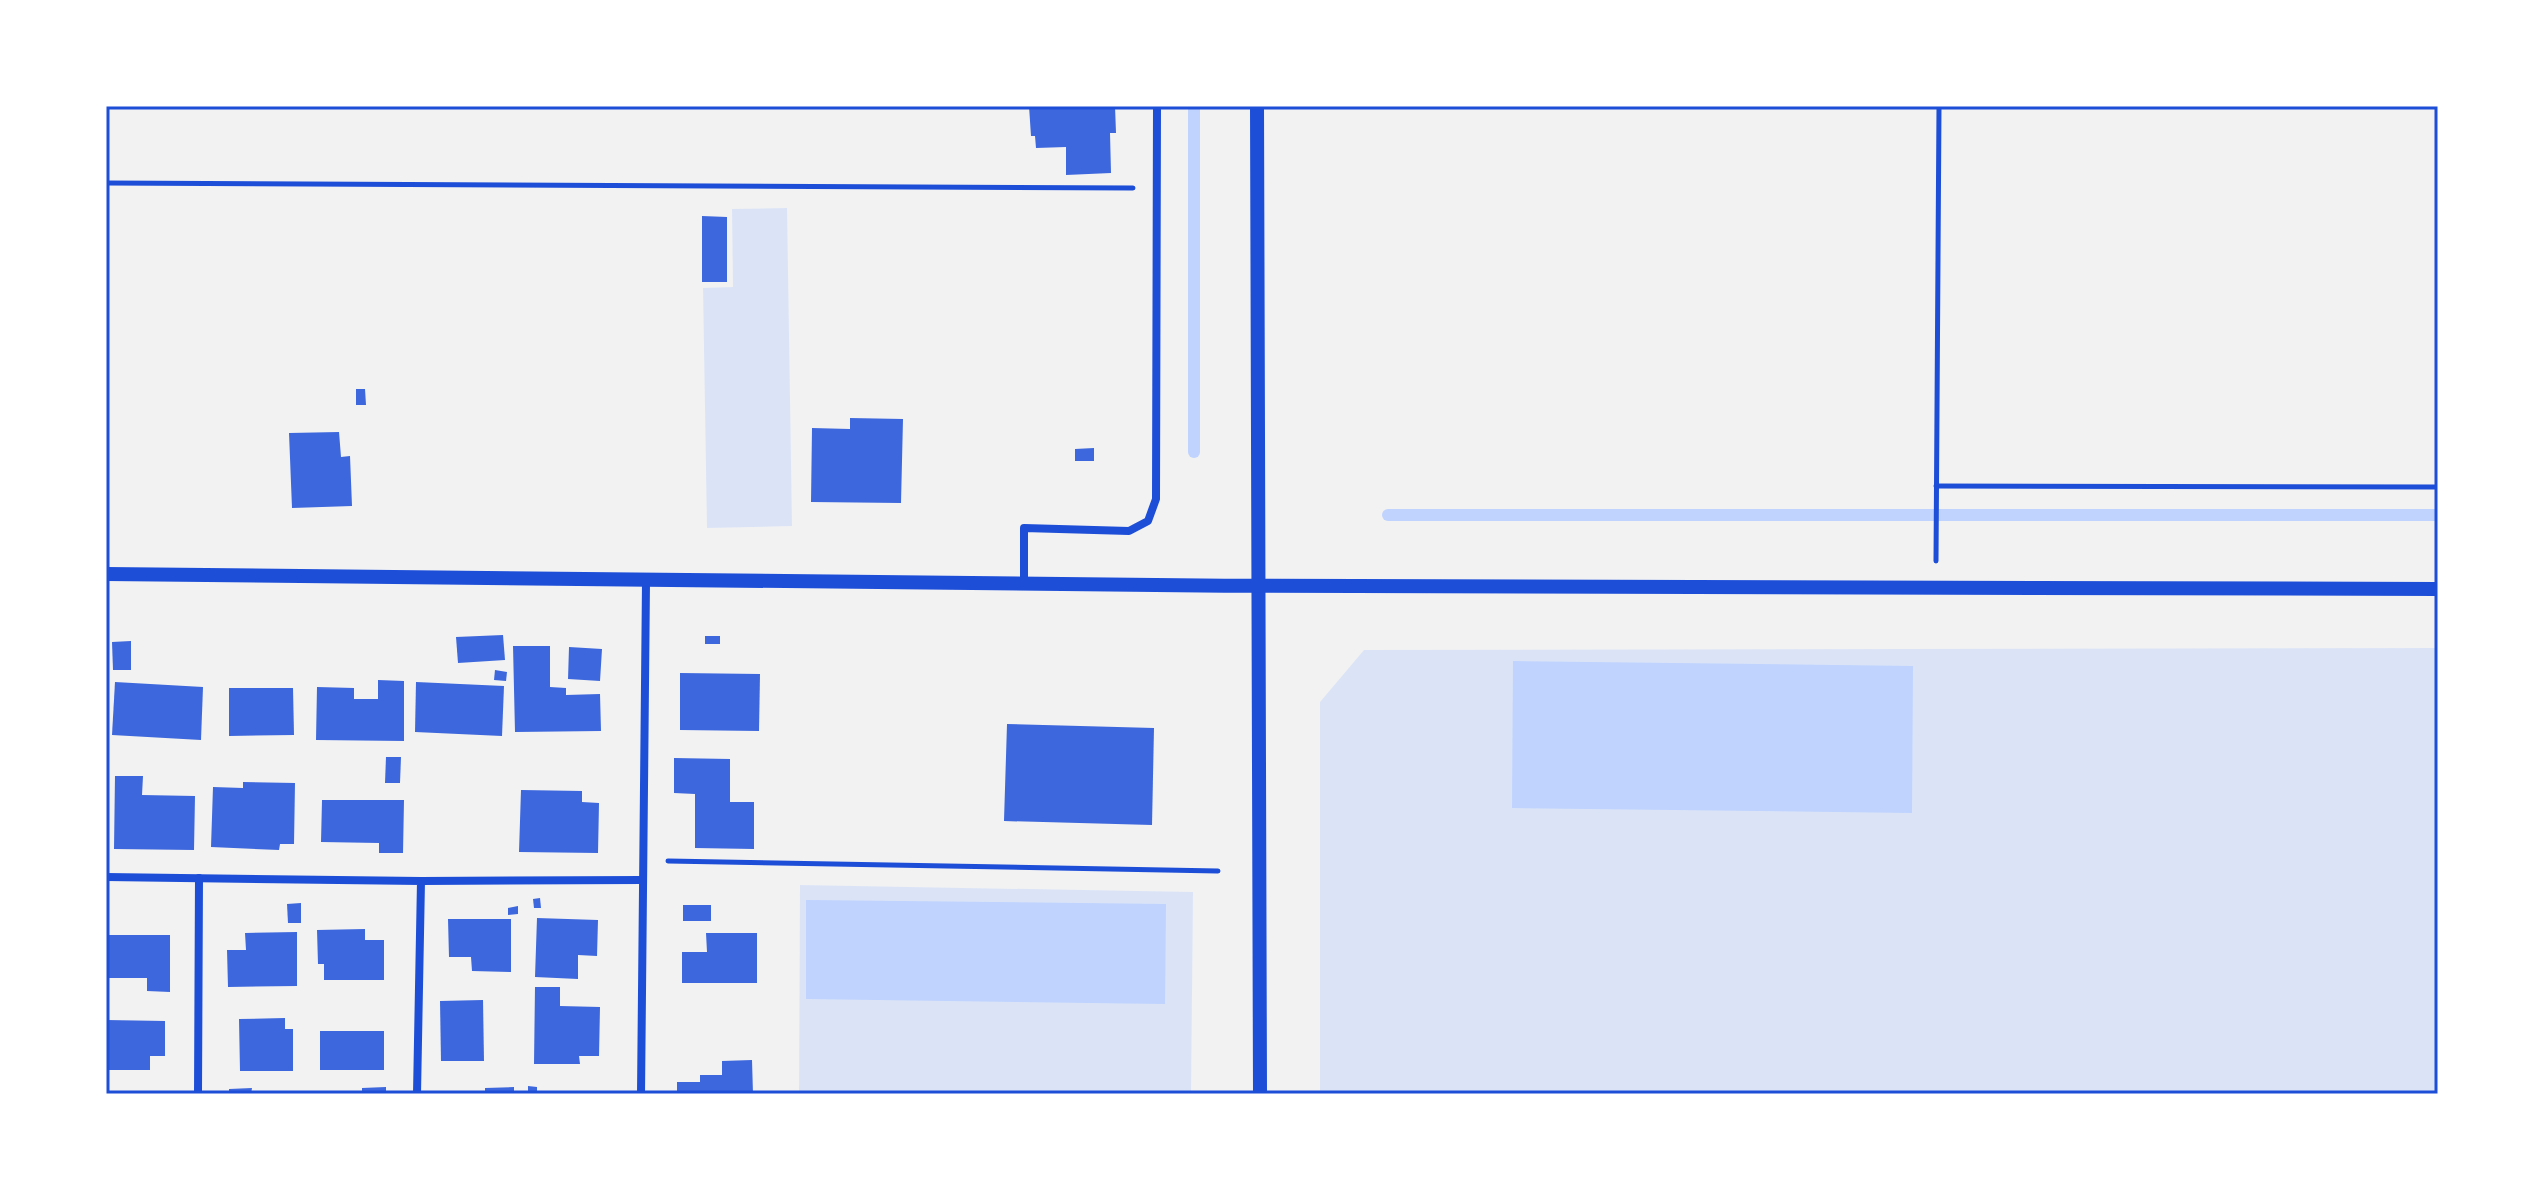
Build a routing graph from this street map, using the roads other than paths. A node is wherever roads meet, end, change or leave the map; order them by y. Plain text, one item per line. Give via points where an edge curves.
1 (1157, 106) edge
2 (1257, 106) edge
3 (106, 574) edge
4 (646, 582) junction
5 (1024, 582) junction
6 (1258, 585) junction
7 (2438, 589) edge
8 (106, 877) edge
9 (199, 878) junction
10 (643, 880) junction
11 (421, 881) junction
12 (198, 1094) edge
13 (417, 1094) edge
14 (641, 1094) edge
15 (1260, 1094) edge

1 - 5 street via 1156,499 1148,521 1129,531 1024,528
2 - 6 street
3 - 4 street
4 - 5 street
4 - 10 street
5 - 6 street
6 - 7 street
6 - 15 street
8 - 9 street
9 - 11 street
9 - 12 street
10 - 11 street
10 - 14 street
11 - 13 street

